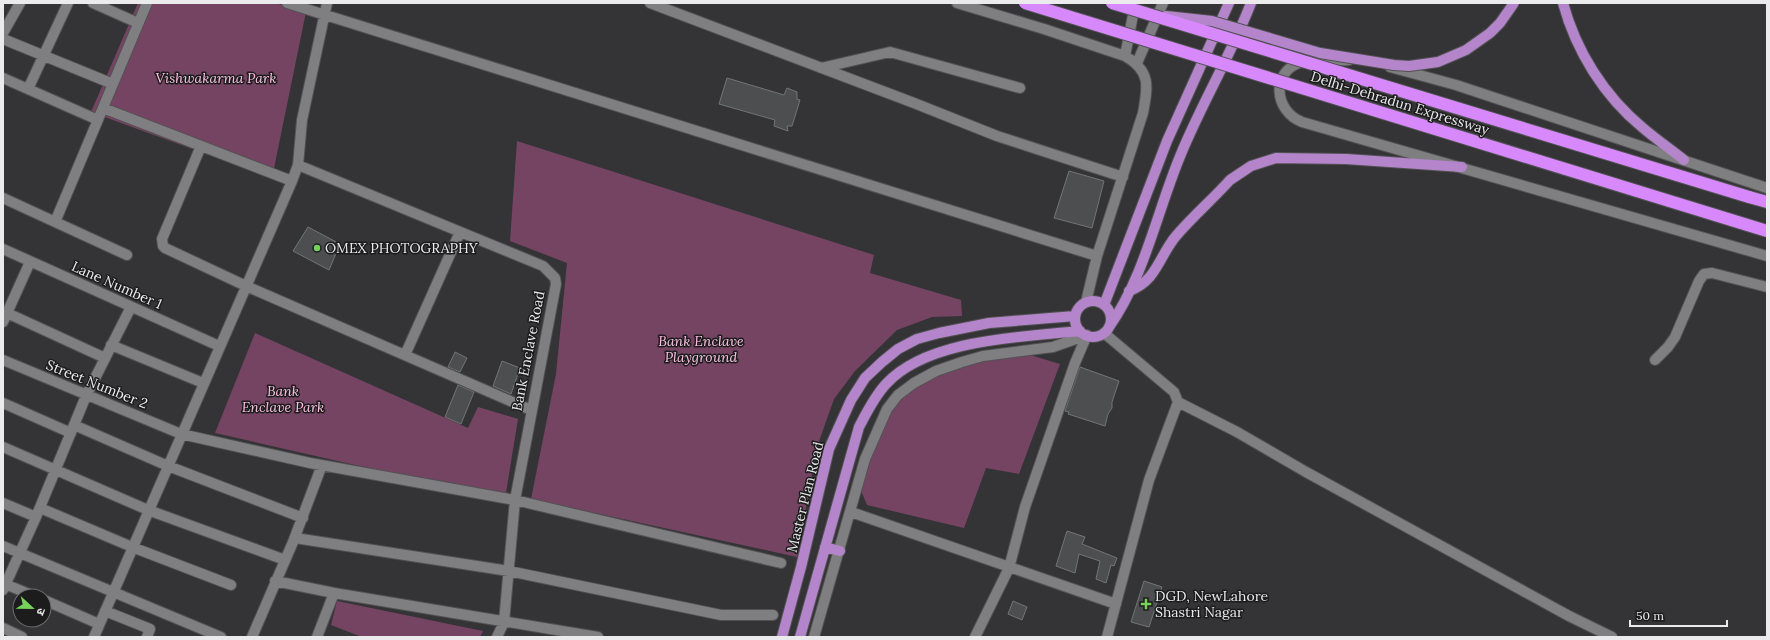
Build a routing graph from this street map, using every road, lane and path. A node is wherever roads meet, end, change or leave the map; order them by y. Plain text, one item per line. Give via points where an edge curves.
1 (20, 3) edge
2 (68, 3) edge
3 (93, 3) edge
4 (147, 3) edge
5 (286, 3) edge
6 (327, 3) edge
7 (650, 3) edge
8 (957, 3) edge
9 (1025, 3) edge
10 (1112, 3) edge
11 (1131, 3) edge
12 (1163, 3) edge
13 (1229, 3) edge
14 (1514, 3) edge
15 (1562, 3) edge
16 (1249, 7) edge
17 (1146, 14) junction
18 (323, 16) junction
19 (138, 23) junction
20 (3, 33) edge
21 (3, 39) edge
22 (44, 55) junction
23 (1125, 56) junction
24 (1137, 63) junction
25 (821, 68) junction
26 (3, 78) edge
27 (113, 84) junction
28 (1020, 88) dead end
29 (28, 89) junction
30 (103, 108) junction
31 (98, 120) junction
32 (201, 146) junction
33 (1684, 160) junction
34 (298, 165) junction
35 (1462, 167) junction
36 (1123, 177) junction
37 (292, 181) junction
38 (1767, 188) edge
39 (3, 198) edge
40 (1767, 202) edge
41 (54, 222) junction
42 (1767, 231) edge
43 (460, 232) junction
44 (3, 249) edge
45 (127, 255) dead end
46 (1097, 256) junction
47 (1767, 256) edge
48 (30, 262) junction
49 (246, 286) junction
50 (1767, 287) edge
51 (1129, 291) junction
52 (1086, 302) junction
53 (1104, 305) junction
54 (131, 307) junction
55 (1075, 316) junction
56 (4, 319) edge
57 (1106, 330) junction
58 (1083, 333) junction
59 (111, 345) junction
60 (219, 346) junction
61 (405, 355) junction
62 (105, 358) junction
63 (3, 360) edge
64 (1655, 360) dead end
65 (203, 384) junction
66 (86, 396) junction
67 (1178, 402) junction
68 (3, 403) edge
69 (531, 410) junction
70 (72, 429) junction
71 (181, 434) junction
72 (3, 447) edge
73 (322, 465) junction
74 (168, 466) junction
75 (54, 470) junction
76 (515, 500) junction
77 (3, 503) edge
78 (148, 510) junction
79 (38, 512) junction
80 (850, 512) junction
81 (303, 518) junction
82 (295, 538) junction
83 (3, 546) edge
84 (132, 547) junction
85 (825, 547) junction
86 (840, 551) junction
87 (19, 553) junction
88 (284, 560) junction
89 (781, 563) dead end
90 (1009, 568) junction
91 (509, 571) junction
92 (275, 582) junction
93 (231, 586) dead end
94 (4, 587) edge
95 (113, 592) junction
96 (334, 593) junction
97 (52, 603) edge
98 (1116, 604) junction
99 (105, 611) junction
100 (773, 615) dead end
101 (504, 622) junction
102 (99, 624) junction
103 (3, 628) edge
104 (555, 634) edge
105 (22, 637) edge
106 (94, 637) edge
107 (147, 637) edge
108 (221, 637) edge
109 (252, 637) edge
110 (317, 637) edge
111 (497, 637) edge
112 (597, 637) edge
113 (782, 637) edge
114 (800, 637) edge
115 (814, 637) edge
116 (975, 637) edge
117 (1107, 637) edge
118 (1612, 637) edge

1 - 20 street
2 - 22 street
3 - 19 street
4 - 19 street
5 - 18 street
6 - 18 street
7 - 25 street
8 - 23 street
9 - 42 highway, Delhi-Dehradun Expressway, bridge
10 - 17 highway, Delhi-Dehradun Expressway, bridge
11 - 23 street via 1133,15
12 - 24 street
13 - 53 main road via 1167,141
14 - 17 main road, bridge via 1490,33 1466,50 1438,62 1409,66 1320,53 1212,21
15 - 33 main road via 1569,24 1588,62 1612,97 1642,128
16 - 51 main road via 1180,154
17 - 40 highway, Delhi-Dehradun Expressway, bridge
18 - 34 street via 302,120
18 - 46 street
19 - 27 street
21 - 22 street
22 - 27 street
22 - 29 street
23 - 24 street
24 - 36 street via 1143,71 1147,93
25 - 28 street via 890,52
25 - 36 street via 997,136
26 - 29 street
27 - 30 street
29 - 31 street
30 - 31 street
30 - 32 street
31 - 41 street
32 - 37 street
32 - 49 street via 162,243 170,251
33 - 35 street via 1456,86 1365,60 1302,62 1290,68 1282,79 1279,92 1282,105 1296,120
33 - 38 street
34 - 37 street
34 - 43 street, Bank Enclave Road
35 - 47 street
35 - 51 main road via 1323,159 1276,158 1259,162 1230,180 1176,236 1150,278 1141,286
36 - 46 street
37 - 49 street
39 - 41 street
41 - 45 street
43 - 61 street
43 - 69 street, Bank Enclave Road via 543,266 554,278 556,284
44 - 48 street, Lane Number 1
46 - 52 street
48 - 54 street, Lane Number 1
48 - 56 street
49 - 60 street
49 - 61 street
50 - 64 street via 1712,273 1704,274 1675,337
51 - 57 main road via 1120,311
52 - 53 main road
52 - 55 main road via 1081,305
53 - 57 main road via 1110,315
54 - 59 street
54 - 60 street, Lane Number 1
55 - 58 main road via 1075,322
55 - 113 main road, Master Plan Road via 989,323 917,339 898,349 865,378 851,400 829,449 802,567
56 - 62 street
57 - 58 main road via 1097,336
57 - 67 street via 1174,392
58 - 80 street via 1053,347 983,356 936,371 898,395 884,414 865,459
58 - 85 main road via 980,343 929,355 907,366 872,400 859,428
58 - 90 street via 1025,507
59 - 62 street
59 - 65 street
60 - 65 street
61 - 69 street
62 - 66 street
63 - 66 street, Street Number 2
65 - 71 street
66 - 70 street
66 - 71 street, Street Number 2
67 - 98 street via 1149,480
67 - 118 street via 1237,432 1569,616
68 - 70 street
69 - 76 street, Bank Enclave Road
70 - 74 street
70 - 75 street
71 - 73 street, Street Number 2
71 - 74 street
72 - 75 street
73 - 76 street, Street Number 2
73 - 81 street
74 - 78 street
74 - 81 street
75 - 78 street
75 - 79 street
76 - 89 street, Street Number 2
76 - 91 street, Bank Enclave Road
77 - 79 street
78 - 84 street
78 - 88 street
79 - 84 street
79 - 87 street
80 - 86 street
80 - 90 street
81 - 82 street
82 - 88 street
82 - 91 street
83 - 87 street
84 - 93 street
84 - 95 street
85 - 86 main road
85 - 114 main road
86 - 115 street
87 - 94 street
87 - 95 street
88 - 92 street
90 - 98 street
90 - 116 street
91 - 100 street via 721,615
91 - 101 street, Bank Enclave Road
92 - 96 street
92 - 109 street
95 - 99 street
95 - 108 street
96 - 101 street
96 - 110 street
97 - 102 street
98 - 117 street
99 - 102 street
99 - 107 street via 150,629
101 - 104 street
101 - 111 street, Bank Enclave Road
102 - 106 street
103 - 105 street
104 - 112 street

